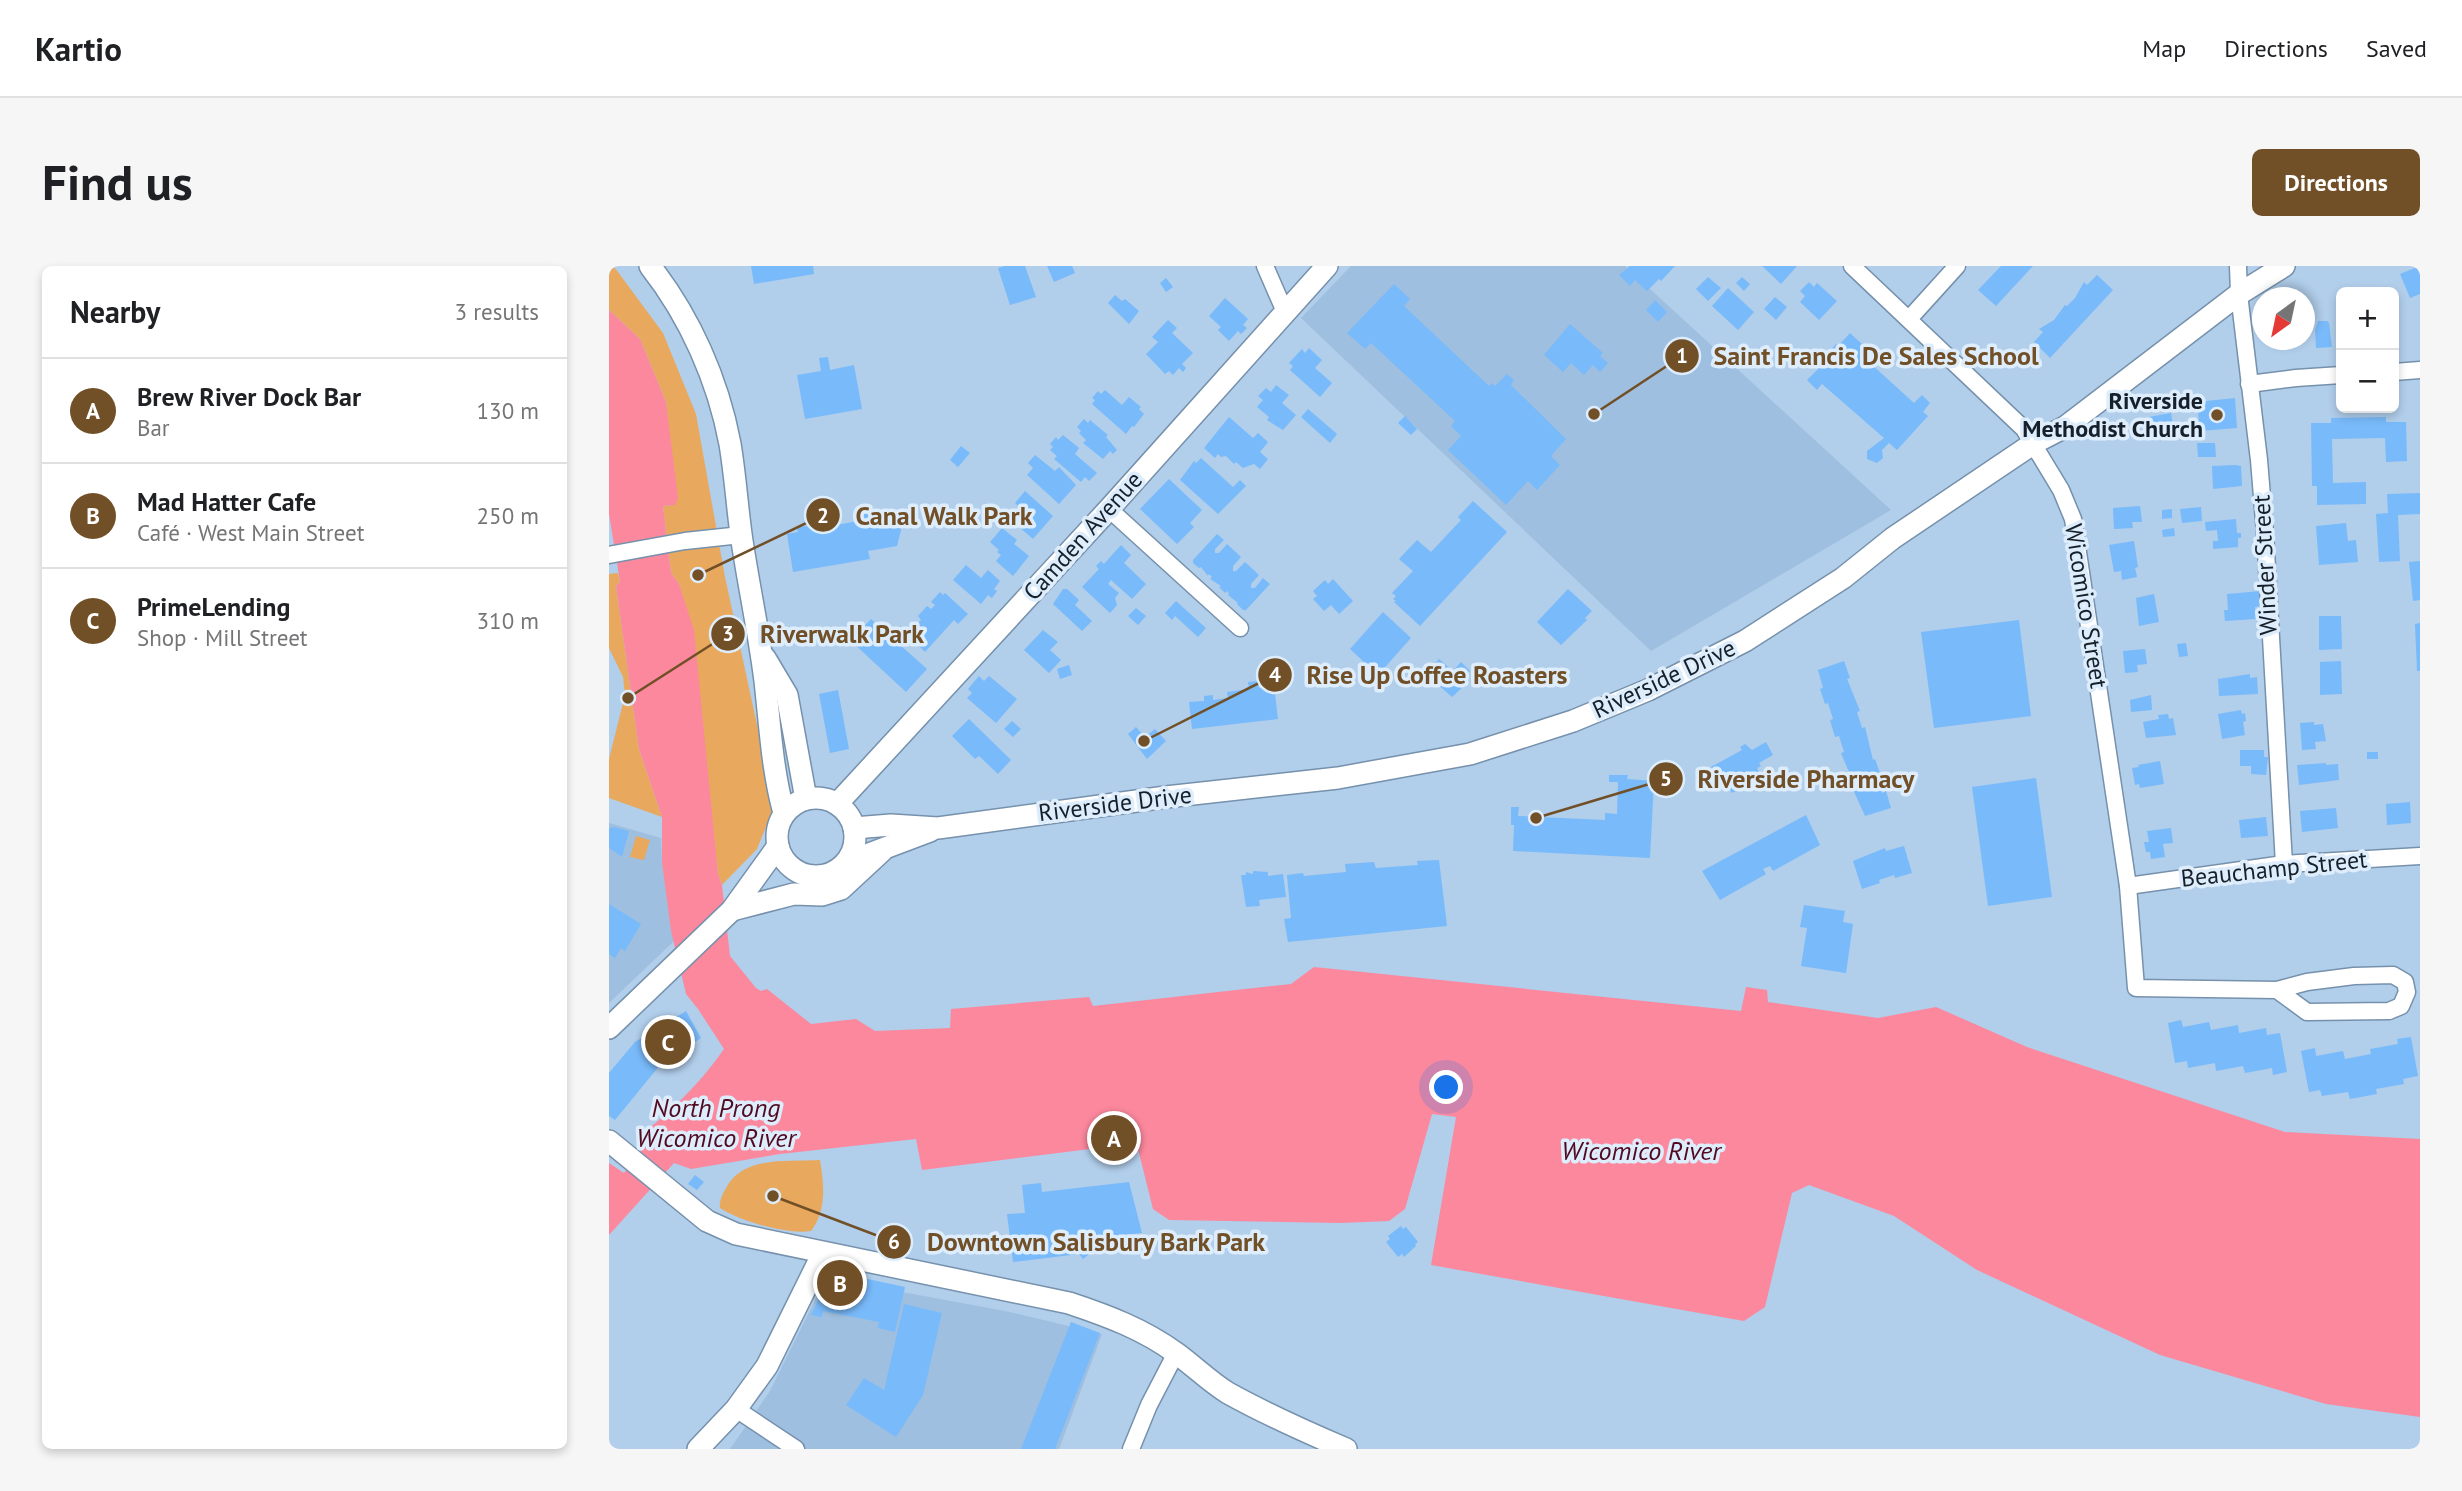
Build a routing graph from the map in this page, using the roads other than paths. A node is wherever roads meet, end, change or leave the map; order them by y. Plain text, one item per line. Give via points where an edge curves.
1 (650, 266) edge
2 (1265, 266) edge
3 (1327, 266) edge
4 (1852, 266) edge
5 (1957, 266) edge
6 (2238, 266) edge
7 (2284, 266) edge
8 (2239, 294) junction
9 (1285, 312) junction
10 (1909, 319) junction
11 (2420, 370) edge
12 (2399, 372) edge
13 (2336, 375) edge
14 (2249, 384) junction
15 (2034, 443) junction
16 (1109, 509) junction
17 (741, 535) junction
18 (609, 555) edge
19 (1240, 628) dead end
20 (761, 651) junction
21 (806, 799) junction
22 (837, 804) junction
23 (784, 813) junction
24 (854, 828) junction
25 (937, 828) junction
26 (778, 846) junction
27 (882, 850) junction
28 (2420, 856) edge
29 (847, 861) junction
30 (2284, 864) junction
31 (817, 876) junction
32 (2128, 886) junction
33 (729, 912) junction
34 (2277, 990) junction
35 (609, 1028) edge
36 (609, 1141) edge
37 (823, 1253) junction
38 (1176, 1353) junction
39 (736, 1409) junction
40 (698, 1449) edge
41 (796, 1449) edge
42 (1131, 1449) edge
43 (1346, 1449) edge

1 - 17 street via 689,326 715,387 729,440
2 - 9 street
3 - 9 street, Camden Avenue
4 - 10 street, Wicomico Street
5 - 10 street
6 - 8 street, Winder Street
7 - 8 street, Riverside Drive
8 - 14 street, Winder Street
8 - 15 street, Riverside Drive via 2065,427
9 - 16 street, Camden Avenue
10 - 15 street, Wicomico Street
11 - 12 street
13 - 14 street
14 - 30 street, Winder Street via 2264,521
15 - 25 street, Riverside Drive via 1745,641 1648,690 1573,721 1470,754 1338,778
15 - 32 street, Wicomico Street via 2073,519
16 - 19 street
16 - 22 street, Camden Avenue
17 - 18 street
17 - 20 street
20 - 21 street via 787,695
20 - 23 street
21 - 22 street
21 - 23 street
22 - 24 street
23 - 26 street via 776,835
24 - 25 street, Riverside Drive
24 - 29 street
25 - 27 street, Riverside Drive
26 - 31 street via 792,868
26 - 33 street
27 - 29 street, Riverside Drive
27 - 33 street via 841,889 822,895 794,894
28 - 30 street, Beauchamp Street
29 - 31 street
30 - 32 street, Beauchamp Street
31 - 33 street via 771,885
32 - 34 street, Wicomico Street via 2136,988
33 - 35 street
34 - 34 street via 2307,982 2393,975 2405,982 2407,992 2400,1006 2389,1011 2307,1012
36 - 37 street via 707,1221 736,1234
37 - 38 street via 1069,1303 1140,1329
37 - 39 street via 767,1366
38 - 42 street
38 - 43 street via 1227,1392
39 - 40 street
39 - 41 street

